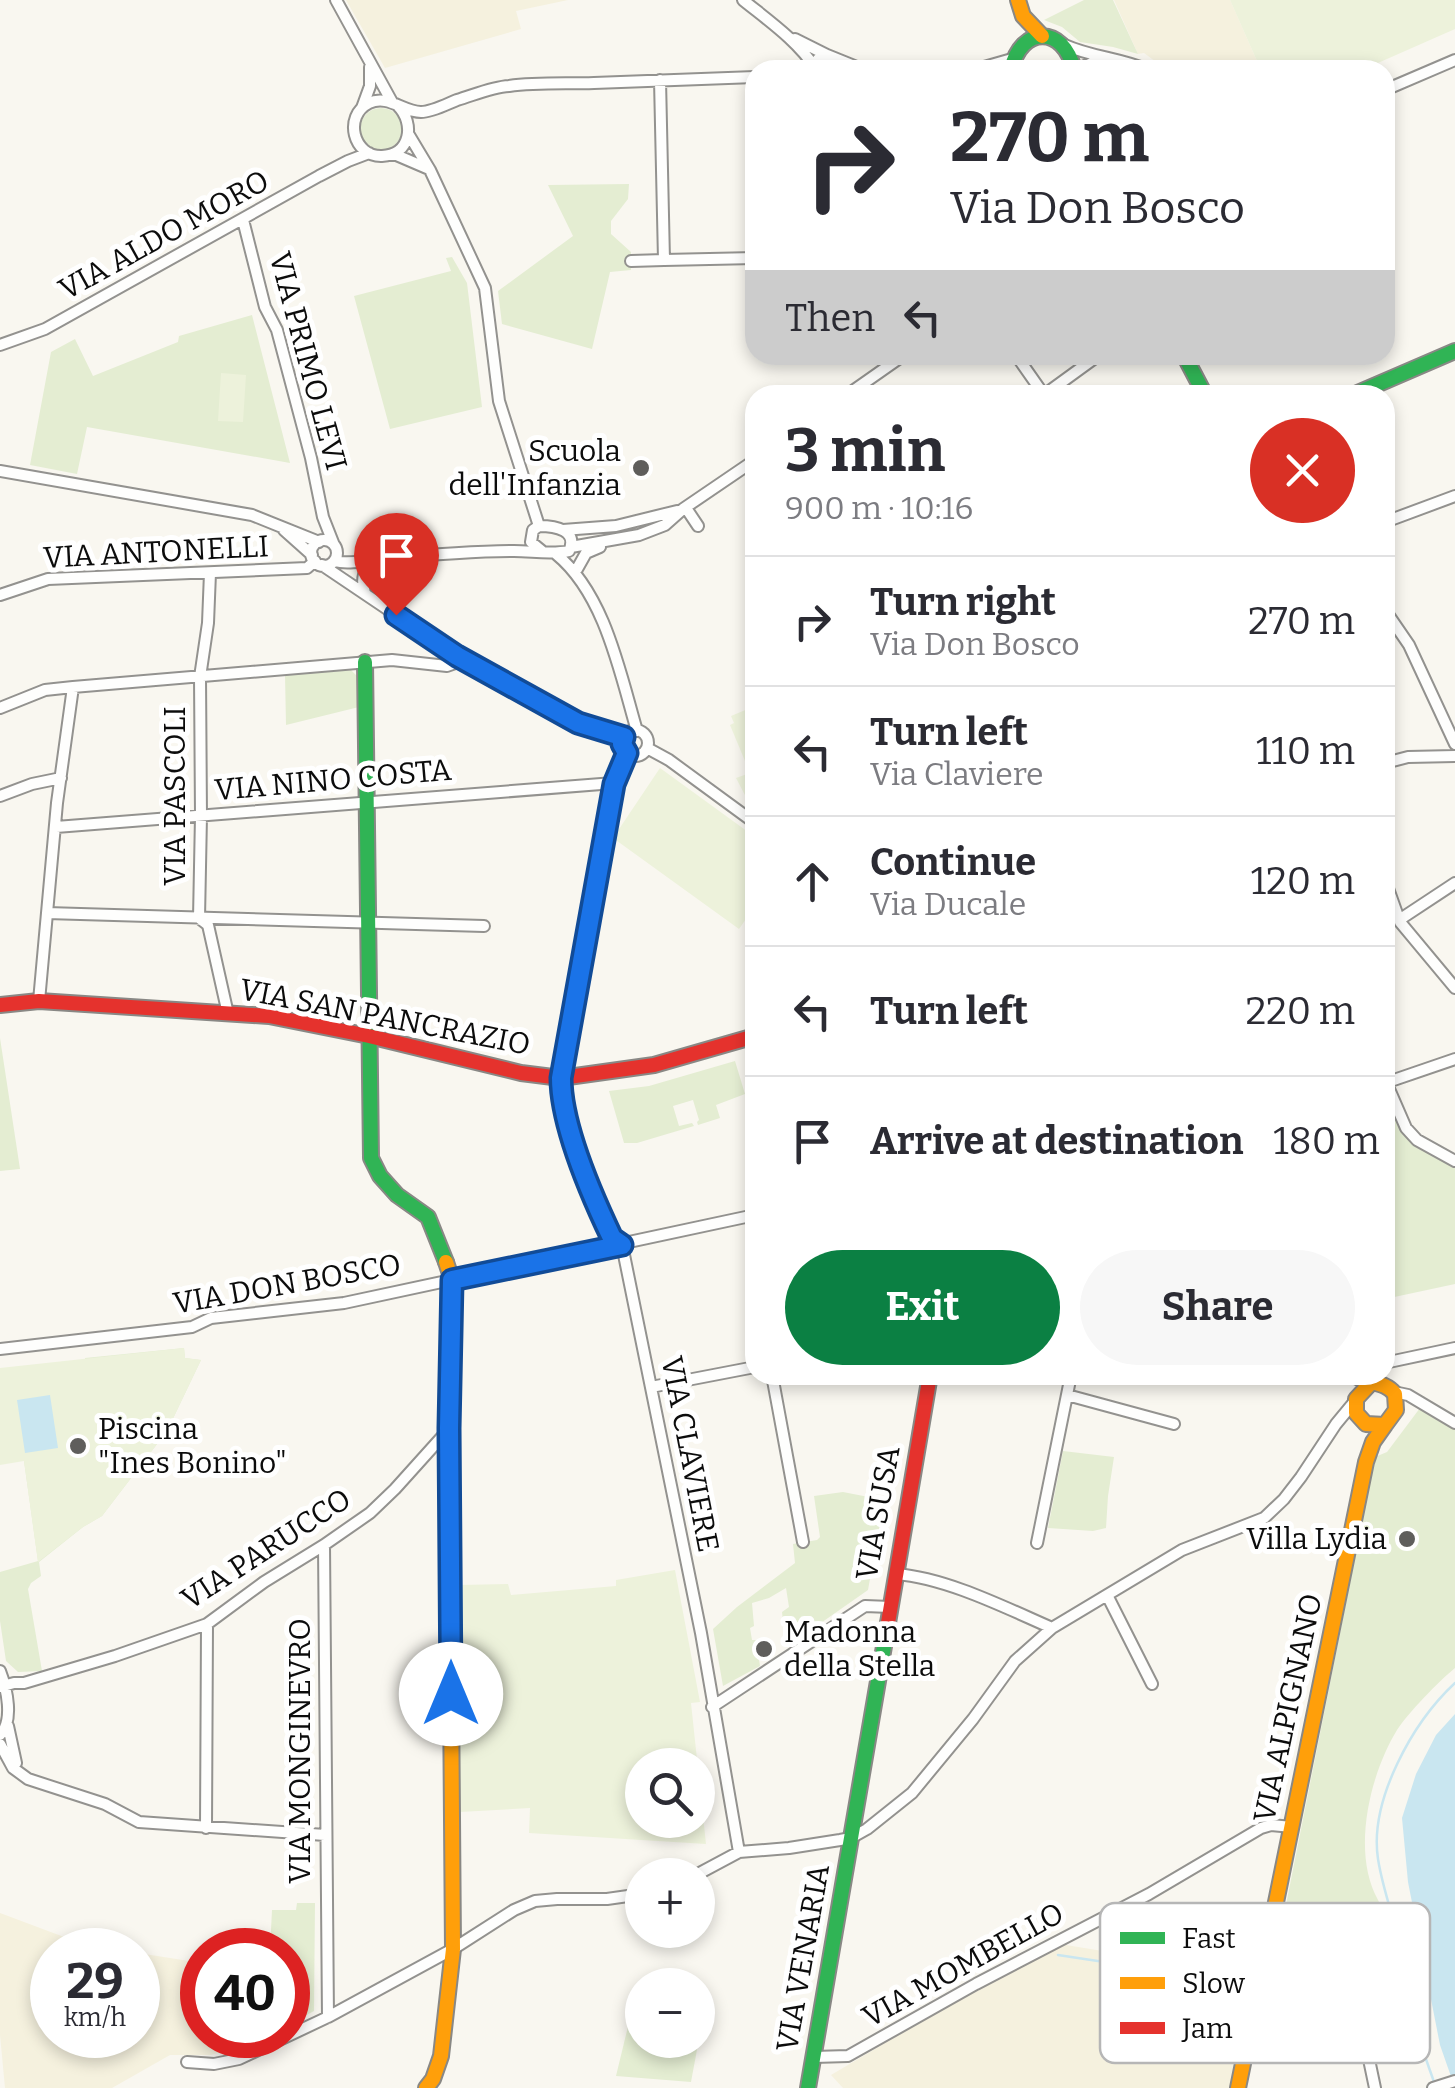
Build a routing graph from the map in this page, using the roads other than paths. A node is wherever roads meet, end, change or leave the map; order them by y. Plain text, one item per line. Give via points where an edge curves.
1 (336, 0) edge
2 (743, 0) edge
3 (1018, 0) edge
4 (1024, 16) junction
5 (786, 35) junction
6 (1042, 36) junction
7 (1020, 45) junction
8 (1065, 45) junction
9 (1103, 58) junction
10 (809, 60) edge
11 (830, 60) edge
12 (1013, 60) edge
13 (1072, 60) edge
14 (1098, 60) edge
15 (1115, 60) edge
16 (1455, 60) edge
17 (370, 61) junction
18 (745, 76) edge
19 (660, 80) junction
20 (1395, 86) edge
21 (395, 104) junction
22 (362, 108) junction
23 (422, 112) junction
24 (409, 132) junction
25 (358, 144) junction
26 (369, 154) junction
27 (394, 154) junction
28 (348, 161) junction
29 (430, 170) junction
30 (244, 220) junction
31 (745, 258) edge
32 (664, 260) junction
33 (630, 261) dead end
34 (0, 345) edge
35 (1455, 351) edge
36 (890, 365) edge
37 (1085, 365) edge
38 (861, 385) edge
39 (1058, 385) edge
40 (1376, 385) edge
41 (745, 467) edge
42 (0, 471) edge
43 (1455, 496) edge
44 (685, 509) junction
45 (323, 517) junction
46 (1395, 518) edge
47 (698, 526) dead end
48 (536, 528) junction
49 (283, 529) junction
50 (563, 530) junction
51 (619, 539) junction
52 (319, 541) junction
53 (570, 549) junction
54 (511, 551) junction
55 (542, 551) junction
56 (556, 554) junction
57 (327, 557) junction
58 (376, 559) junction
59 (210, 573) junction
60 (579, 575) junction
61 (361, 592) junction
62 (0, 595) edge
63 (1395, 625) edge
64 (464, 660) junction
65 (365, 662) junction
66 (200, 676) junction
67 (73, 687) junction
68 (0, 708) edge
69 (638, 731) junction
70 (624, 737) junction
71 (1455, 744) edge
72 (646, 748) junction
73 (627, 753) junction
74 (1455, 756) edge
75 (1395, 760) edge
76 (61, 778) junction
77 (614, 784) junction
78 (0, 796) edge
79 (366, 802) junction
80 (202, 816) junction
81 (745, 816) edge
82 (56, 828) junction
83 (1455, 882) edge
84 (1395, 909) edge
85 (47, 914) junction
86 (199, 918) junction
87 (1399, 920) junction
88 (368, 922) junction
89 (484, 926) dead end
90 (1455, 988) edge
91 (40, 1002) junction
92 (0, 1005) edge
93 (228, 1014) junction
94 (368, 1036) junction
95 (745, 1039) edge
96 (1455, 1059) edge
97 (561, 1078) junction
98 (1395, 1080) edge
99 (1395, 1103) edge
100 (1455, 1162) edge
101 (745, 1217) edge
102 (622, 1245) junction
103 (452, 1280) junction
104 (1455, 1348) edge
105 (0, 1349) edge
106 (1395, 1363) edge
107 (745, 1369) edge
108 (774, 1385) edge
109 (928, 1385) edge
110 (1069, 1385) edge
111 (1351, 1385) edge
112 (1382, 1385) edge
113 (651, 1386) junction
114 (1067, 1396) junction
115 (1356, 1398) junction
116 (1421, 1404) junction
117 (1398, 1408) junction
118 (1360, 1420) junction
119 (1455, 1423) edge
120 (1174, 1424) dead end
121 (1385, 1426) junction
122 (449, 1428) junction
123 (1330, 1434) junction
124 (1366, 1462) junction
125 (803, 1542) dead end
126 (1037, 1543) dead end
127 (324, 1546) junction
128 (896, 1574) junction
129 (1106, 1595) junction
130 (890, 1606) junction
131 (207, 1624) junction
132 (1052, 1628) junction
133 (0, 1669) edge
134 (24, 1683) junction
135 (1152, 1684) dead end
136 (2, 1686) edge
137 (712, 1707) junction
138 (5, 1712) edge
139 (0, 1735) edge
140 (0, 1744) edge
141 (28, 1779) junction
142 (1292, 1827) junction
143 (206, 1828) junction
144 (325, 1835) junction
145 (851, 1838) junction
146 (739, 1852) junction
147 (715, 1865) edge
148 (625, 1896) edge
149 (1132, 1903) edge
150 (1275, 1903) edge
151 (1100, 1919) edge
152 (454, 1950) junction
153 (328, 2017) junction
154 (814, 2057) junction
155 (188, 2062) dead end
156 (1243, 2063) edge
157 (1369, 2063) edge
158 (1455, 2082) edge
159 (426, 2088) edge
160 (808, 2088) edge
161 (1238, 2088) edge
162 (1374, 2088) edge
163 (1433, 2088) edge

1 - 17 street
2 - 5 street
3 - 4 street
4 - 6 street
4 - 7 street
5 - 10 street
5 - 11 street
6 - 7 street
6 - 8 street
7 - 12 street
8 - 9 street
8 - 13 street
9 - 14 street
9 - 15 street
16 - 20 street
17 - 21 street
17 - 22 street
18 - 19 street
19 - 23 street via 506,86
19 - 32 street
21 - 22 street via 376,100
21 - 23 street
21 - 24 street
22 - 25 street via 353,125
23 - 24 street
24 - 27 street
24 - 29 street
25 - 26 street
25 - 28 street, VIA ALDO MORO
26 - 27 street
26 - 28 street, VIA ALDO MORO
27 - 29 street
28 - 30 street, VIA ALDO MORO
29 - 48 street via 485,288 499,401
30 - 34 street, VIA ALDO MORO via 45,330
30 - 45 street, VIA PRIMO LEVI
31 - 32 street
32 - 33 street
35 - 40 street
36 - 38 street
37 - 39 street
41 - 44 street
42 - 49 street via 252,516
43 - 46 street
44 - 47 street
44 - 50 street via 616,526
44 - 51 street via 665,525
45 - 52 street, VIA PRIMO LEVI
45 - 57 street, VIA PRIMO LEVI
48 - 50 street
48 - 54 street
48 - 55 street via 531,542
49 - 52 street
49 - 57 street
50 - 53 street via 573,540
51 - 53 street
51 - 60 street via 586,553
52 - 57 street via 328,541
53 - 56 street
53 - 60 street
54 - 55 street
54 - 58 street
55 - 56 street
56 - 60 street
57 - 58 street
57 - 59 street, VIA ANTONELLI via 307,568
57 - 61 street
58 - 61 street via 363,574
59 - 62 street, VIA ANTONELLI via 48,579
59 - 66 street, VIA PASCOLI
60 - 69 street via 611,642
61 - 64 street
63 - 71 street
64 - 65 street via 448,666
64 - 70 street via 578,723
65 - 66 street
65 - 79 street
66 - 67 street
66 - 80 street, VIA PASCOLI
67 - 68 street
67 - 76 street
69 - 70 street
69 - 72 street
70 - 73 street
72 - 73 street via 638,756
72 - 81 street
73 - 77 street
74 - 75 street
76 - 78 street
76 - 82 street
77 - 79 street, VIA NINO COSTA
77 - 97 street
79 - 80 street, VIA NINO COSTA
79 - 88 street
80 - 82 street, VIA NINO COSTA
80 - 86 street, VIA PASCOLI
82 - 85 street
83 - 87 street
84 - 87 street
85 - 86 street
85 - 91 street
86 - 88 street
86 - 93 street, VIA PASCOLI via 208,926
87 - 90 street
88 - 89 street
88 - 94 street
91 - 92 street, VIA SAN PANCRAZIO
91 - 93 street, VIA SAN PANCRAZIO
93 - 94 street, VIA SAN PANCRAZIO
94 - 97 street, VIA SAN PANCRAZIO
94 - 103 street via 372,1158 387,1184 428,1217
95 - 97 street, VIA SAN PANCRAZIO via 654,1065
96 - 98 street
97 - 102 street, VIA CLAVIERE via 582,1168 612,1238
99 - 100 street via 1417,1140
101 - 102 street, VIA DON BOSCO
102 - 103 street, VIA DON BOSCO
102 - 113 street, VIA CLAVIERE
103 - 105 street, VIA DON BOSCO via 344,1303 212,1318 192,1327
103 - 122 street
104 - 106 street
107 - 113 street
108 - 125 street
109 - 128 street, VIA SUSA
110 - 114 street
111 - 115 street
112 - 115 street
112 - 116 street
112 - 117 street
113 - 137 street, VIA CLAVIERE
114 - 120 street
114 - 126 street
115 - 118 street
115 - 123 street
116 - 117 street
116 - 119 street
117 - 121 street
118 - 121 street
118 - 123 street
118 - 124 street, VIA ALPIGNANO
121 - 124 street, VIA ALPIGNANO
122 - 127 street, VIA PARUCCO via 395,1490
122 - 152 street
123 - 129 street via 1264,1518 1182,1550
124 - 142 street, VIA ALPIGNANO
127 - 131 street, VIA PARUCCO
127 - 144 street, VIA MONGINEVRO
128 - 130 street, VIA SUSA
128 - 132 street via 980,1596
129 - 132 street
129 - 135 street
130 - 137 street via 866,1606
130 - 145 street, VIA SUSA
131 - 134 street, VIA PARUCCO
131 - 143 street
132 - 145 street via 1015,1661 912,1793
133 - 134 street
133 - 136 street
134 - 136 street, VIA PARUCCO
134 - 138 street
136 - 138 street
137 - 146 street, VIA CLAVIERE
138 - 139 street
138 - 141 street via 15,1762
140 - 141 street
141 - 143 street via 139,1822
142 - 149 street, VIA MOMBELLO via 1260,1828
142 - 150 street, VIA ALPIGNANO
143 - 144 street
144 - 153 street, VIA MONGINEVRO
145 - 146 street
145 - 154 street, VIA VENARIA
146 - 147 street
148 - 152 street via 536,1902
151 - 154 street, VIA MOMBELLO via 848,2056
152 - 153 street
152 - 159 street via 441,2056
153 - 155 street via 239,2059
154 - 160 street, VIA VENARIA
156 - 161 street, VIA ALPIGNANO
157 - 162 street
158 - 163 street

